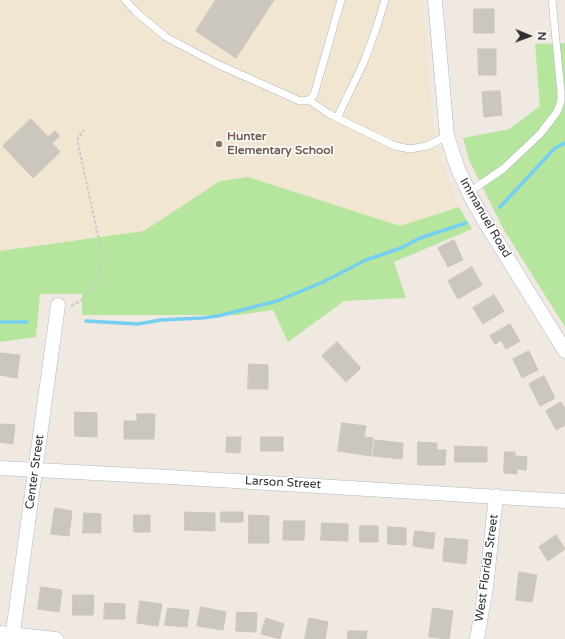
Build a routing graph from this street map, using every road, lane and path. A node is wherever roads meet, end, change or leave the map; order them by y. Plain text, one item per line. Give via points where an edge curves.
1 (125, 0) edge
2 (341, 0) edge
3 (385, 0) edge
4 (435, 0) edge
5 (552, 0) edge
6 (309, 100) junction
7 (337, 118) junction
8 (84, 130) dead end
9 (447, 136) junction
10 (469, 192) junction
11 (58, 304) joint
12 (565, 351) edge
13 (0, 468) edge
14 (36, 469) junction
15 (496, 496) junction
16 (565, 501) edge
17 (8, 635) edge
18 (56, 639) edge
19 (477, 639) edge

1 - 6 lane via 136,12 172,40 217,64 300,100
2 - 6 lane via 314,95
3 - 7 lane via 364,62
4 - 9 street, Immanuel Road
5 - 10 lane via 561,92 558,112 540,134 503,170
6 - 7 lane
7 - 9 lane via 395,146 410,149 427,146
8 - 11 path via 78,138 78,143 102,261 95,287 82,300 74,305
9 - 10 street, Immanuel Road
10 - 12 street, Immanuel Road
11 - 14 street, Center Street
13 - 14 street, Larson Street
14 - 15 street, Larson Street
14 - 17 street, Center Street
15 - 16 street, Larson Street
15 - 19 street, West Florida Street via 486,587
17 - 18 street

